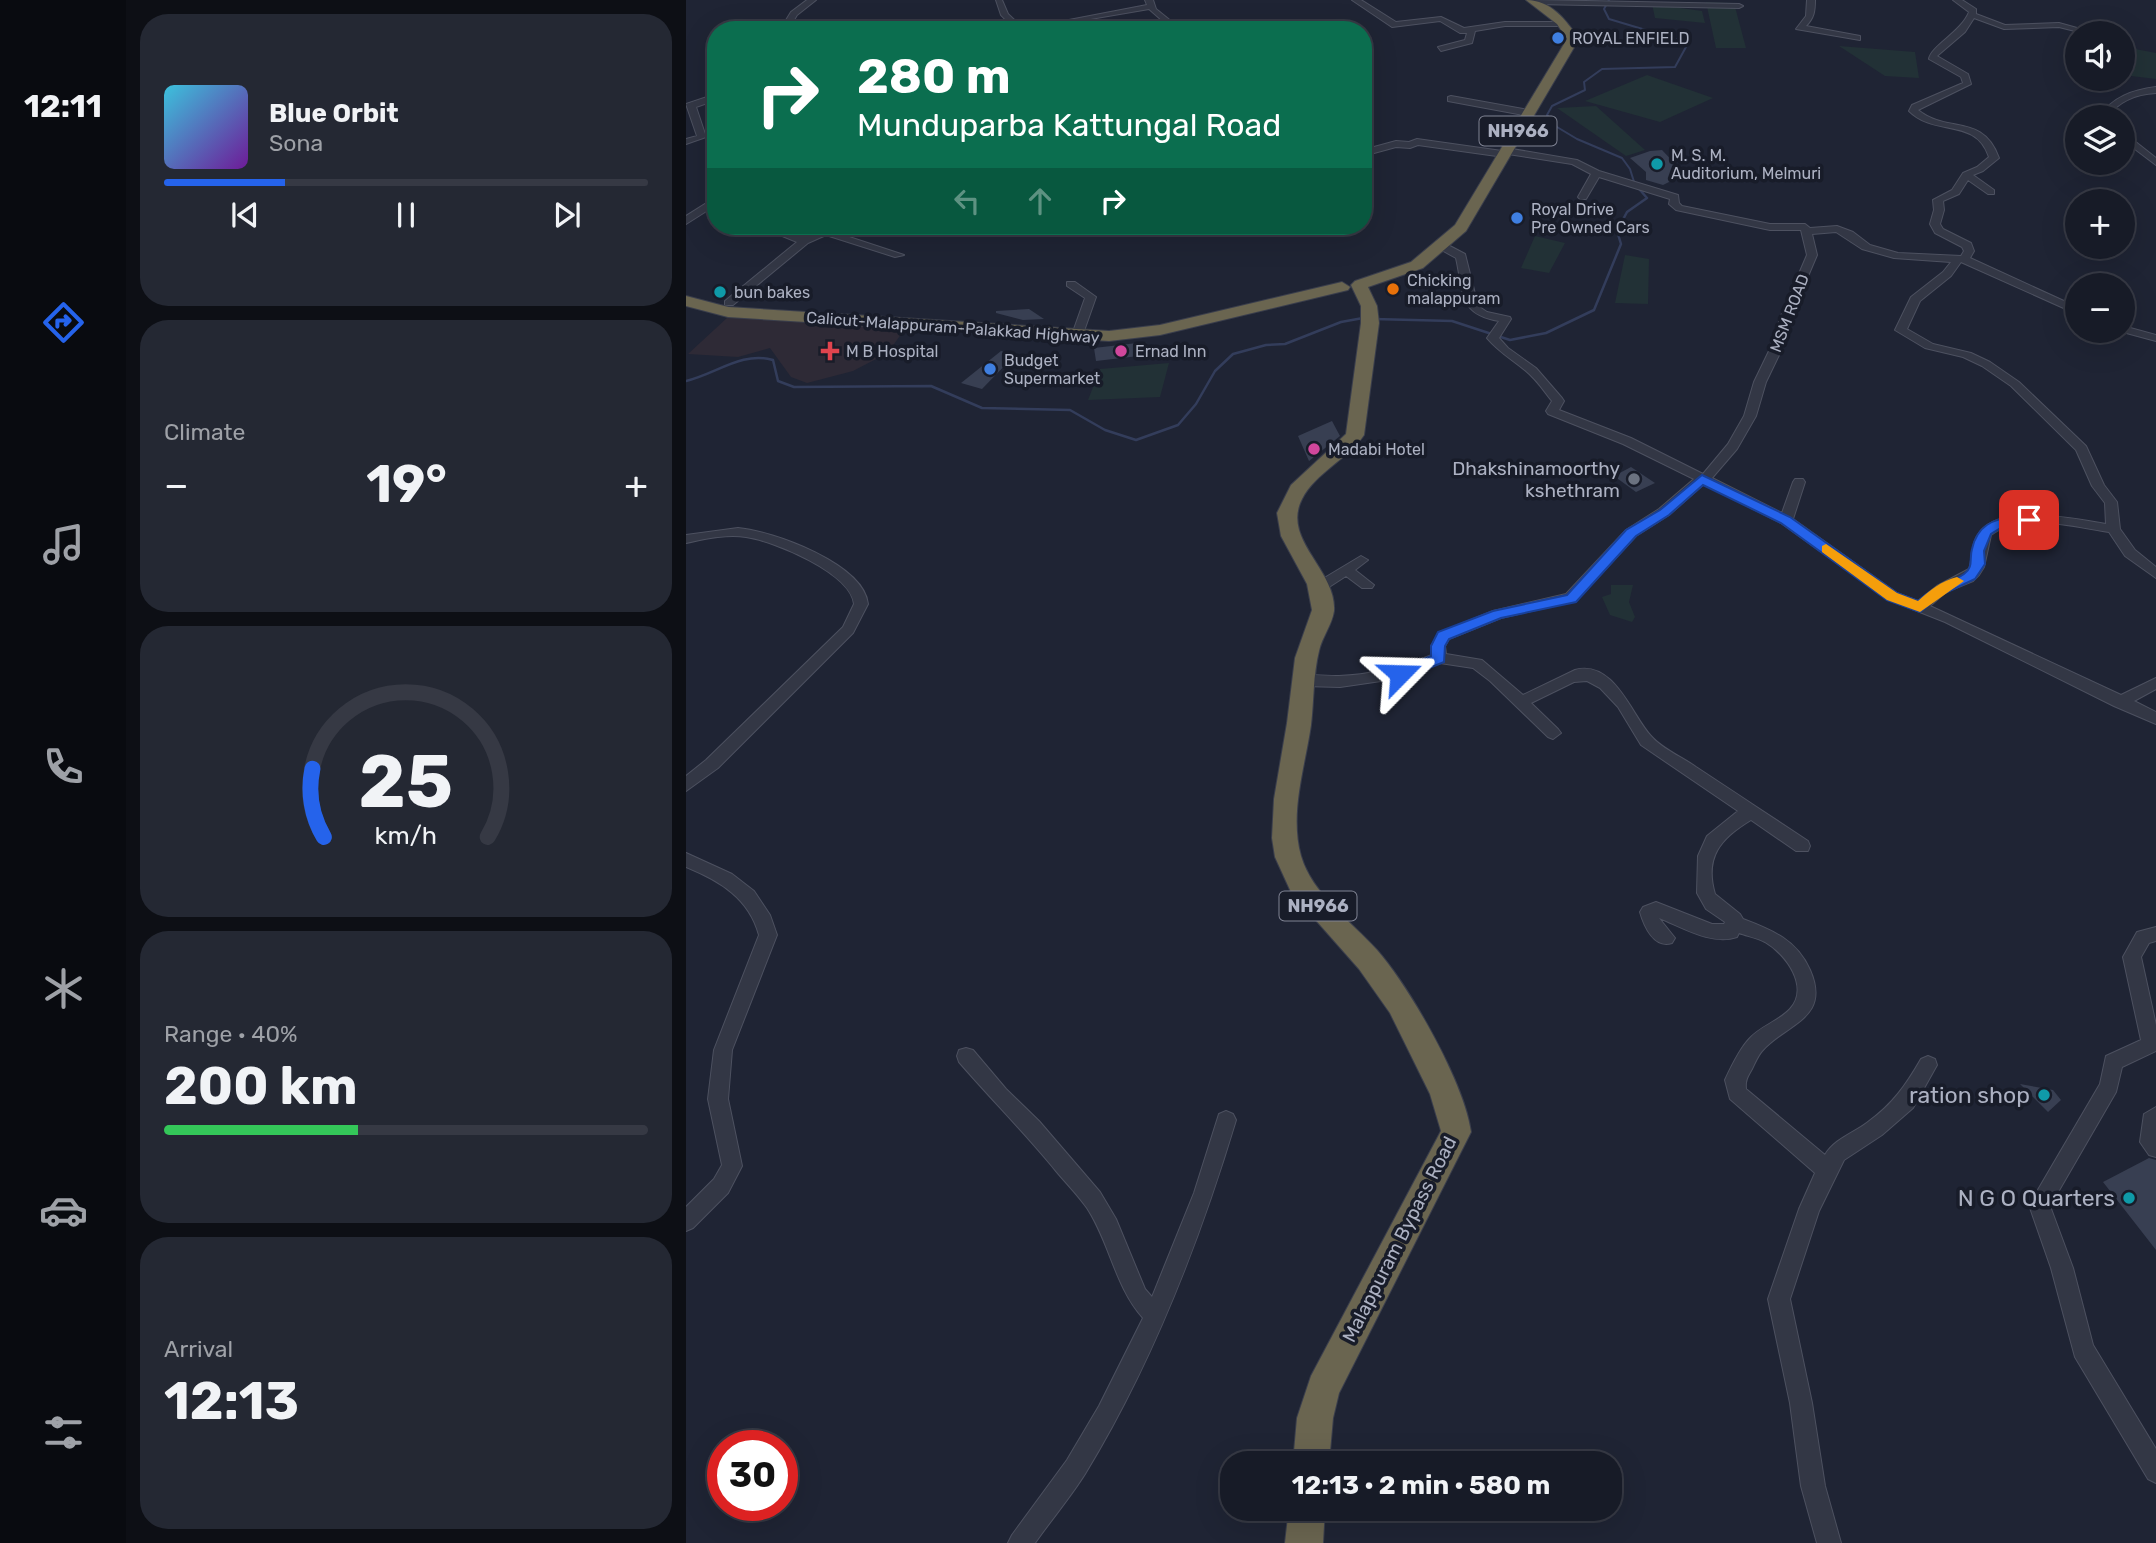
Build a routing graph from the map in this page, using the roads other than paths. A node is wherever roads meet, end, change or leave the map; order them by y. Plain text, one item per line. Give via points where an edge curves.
1 (812, 0) edge
2 (1356, 0) edge
3 (1811, 0) edge
4 (1956, 0) edge
5 (999, 1) edge
6 (1533, 1) edge
7 (1149, 3) edge
8 (1739, 6) dead end
9 (1972, 15) junction
10 (789, 21) edge
11 (1011, 21) edge
12 (1074, 21) edge
13 (1168, 21) edge
14 (1563, 24) junction
15 (2065, 26) edge
16 (1472, 29) junction
17 (1857, 38) dead end
18 (1441, 49) dead end
19 (2156, 90) edge
20 (1451, 99) dead end
21 (707, 100) edge
22 (2114, 105) edge
23 (688, 106) edge
24 (1529, 113) junction
25 (687, 142) edge
26 (2135, 148) edge
27 (1372, 151) edge
28 (1505, 153) junction
29 (2156, 162) edge
30 (1596, 173) junction
31 (1966, 176) junction
32 (1991, 192) dead end
33 (1583, 197) dead end
34 (707, 209) edge
35 (686, 221) edge
36 (1806, 231) junction
37 (788, 235) edge
38 (822, 235) edge
39 (840, 235) edge
40 (804, 241) junction
41 (1442, 246) junction
42 (899, 255) dead end
43 (1960, 259) junction
44 (1350, 283) junction
45 (1071, 284) dead end
46 (686, 290) edge
47 (686, 302) edge
48 (729, 303) junction
49 (2065, 306) edge
50 (799, 313) junction
51 (1080, 329) junction
52 (2135, 332) edge
53 (2156, 338) edge
54 (1703, 480) junction
55 (1799, 482) dead end
56 (1786, 520) junction
57 (2113, 529) junction
58 (686, 539) edge
59 (1361, 560) dead end
60 (1346, 570) junction
61 (2156, 574) edge
62 (1367, 585) dead end
63 (1321, 586) junction
64 (1920, 608) junction
65 (1439, 658) junction
66 (1304, 681) junction
67 (2156, 683) edge
68 (1521, 702) junction
69 (2119, 702) junction
70 (2156, 718) edge
71 (1553, 733) dead end
72 (686, 785) edge
73 (1752, 811) junction
74 (1802, 846) dead end
75 (686, 860) edge
76 (1733, 923) junction
77 (2156, 934) edge
78 (1666, 938) dead end
79 (966, 1056) dead end
80 (1928, 1065) dead end
81 (2156, 1116) edge
82 (1226, 1120) dead end
83 (2156, 1148) edge
84 (1827, 1170) junction
85 (686, 1221) edge
86 (1155, 1316) junction
87 (1312, 1451) edge
88 (2156, 1471) edge
89 (1306, 1521) edge
90 (1024, 1541) edge
91 (1304, 1543) edge
92 (1829, 1543) edge

1 - 10 street
2 - 16 street via 1395,25 1441,19 1457,30
3 - 17 street via 1811,13 1799,27
4 - 9 street via 1973,10
5 - 11 street
6 - 8 street
6 - 14 highway
7 - 12 street
7 - 13 street
9 - 15 street via 2004,27
9 - 31 street via 1955,39 1933,55 1965,76 1968,84 1913,111 1930,121 1968,129 1992,143 1994,158
14 - 16 street
14 - 24 highway, Calicut-Malappuram-Palakkad Highway / NH966 via 1573,39
16 - 18 street via 1469,41
19 - 22 street via 2140,92
20 - 24 street
21 - 23 street
23 - 25 street via 702,137
24 - 28 highway, Calicut-Malappuram-Palakkad Highway / NH966
26 - 29 street
27 - 28 street via 1417,142
28 - 30 street via 1574,162
28 - 41 highway, Calicut-Malappuram-Palakkad Highway / NH966 via 1461,228
30 - 33 street
30 - 36 street via 1664,192 1675,197 1679,208 1770,227 1805,227
31 - 32 street
31 - 43 street via 1956,192 1938,200 1935,224 1939,231 1967,245 1969,251
34 - 35 street
36 - 43 street via 1837,229 1877,252
36 - 54 street, MSM ROAD via 1812,255 1750,416 1733,446
37 - 40 street
38 - 40 street
39 - 42 street
40 - 48 street
41 - 44 highway, Calicut-Malappuram-Palakkad Highway / NH966 via 1417,265
41 - 54 street via 1461,256 1472,307 1484,315 1506,319 1496,335 1504,350 1532,370 1558,401 1552,411
43 - 49 street
43 - 57 street via 1915,299 1901,330 1929,346 1986,364 2015,384 2082,449 2098,486 2111,502
44 - 50 highway, Calicut-Malappuram-Palakkad Highway via 1160,330 1109,337
44 - 51 highway, Calicut-Malappuram-Palakkad Highway via 1153,323
44 - 63 highway via 1369,314 1355,435 1347,448 1293,495 1286,514 1290,532
45 - 51 street via 1091,297
46 - 48 highway, Calicut-Malappuram-Palakkad Highway
47 - 50 highway, Calicut-Malappuram-Palakkad Highway via 728,312
48 - 50 highway, Calicut-Malappuram-Palakkad Highway
50 - 51 highway, Calicut-Malappuram-Palakkad Highway
52 - 53 street
54 - 56 street
54 - 65 street, MSM ROAD via 1631,533 1571,598 1498,614 1444,636 1438,646
55 - 56 street
56 - 64 street via 1892,596
57 - 61 street via 2130,553
57 - 64 street via 2001,522 1986,531 1978,551 1979,564 1970,576 1936,592
58 - 72 street via 722,532 748,534 793,548 836,571 861,600 848,630
59 - 60 street
60 - 62 street
60 - 63 street
63 - 66 highway, Malappuram Bypass Road / NH966 via 1323,612 1308,648
64 - 69 street
65 - 66 street via 1371,681
65 - 68 street via 1477,664
66 - 87 highway, Malappuram Bypass Road / NH966 via 1285,811 1295,874 1386,981 1409,1016 1454,1113 1456,1132 1323,1388
67 - 69 street
68 - 71 street
68 - 73 street via 1569,678 1591,676 1623,703 1646,741
69 - 70 street
73 - 74 street
73 - 76 street via 1707,848 1702,885 1707,897 1734,919
75 - 85 street via 725,876 747,892 766,922 768,935 723,1050 718,1099 732,1166 721,1186
76 - 78 street via 1731,932 1711,931 1656,909 1649,912
76 - 84 street via 1785,948 1807,985 1796,1015 1756,1044 1735,1080 1737,1093
77 - 88 street via 2143,937 2132,957 2151,1044 2113,1062 2109,1086 2039,1205 2062,1268 2083,1349
79 - 86 street via 1093,1199 1109,1226 1136,1296
80 - 84 street via 1906,1102 1838,1153
81 - 83 street via 2151,1120 2150,1142
82 - 86 street via 1204,1193
84 - 92 street via 1779,1299 1813,1486
86 - 90 street via 1101,1424
89 - 91 highway

